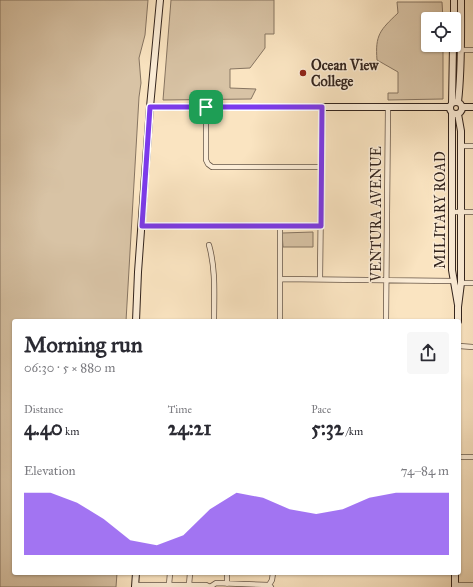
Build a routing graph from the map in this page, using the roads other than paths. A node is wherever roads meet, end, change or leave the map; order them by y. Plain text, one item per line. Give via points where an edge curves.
1 (160, 0) edge
2 (454, 0) edge
3 (461, 0) edge
4 (454, 12) edge
5 (462, 50) junction
6 (473, 50) edge
7 (454, 52) edge
8 (150, 107) junction
9 (206, 107) junction
10 (322, 107) junction
11 (388, 107) junction
12 (473, 107) edge
13 (454, 108) junction
14 (461, 146) junction
15 (473, 146) edge
16 (321, 168) junction
17 (452, 212) junction
18 (461, 212) junction
19 (473, 212) edge
20 (142, 226) junction
21 (280, 226) junction
22 (321, 226) junction
23 (209, 245) dead end
24 (280, 279) junction
25 (320, 280) junction
26 (387, 280) junction
27 (454, 281) junction
28 (461, 283) junction
29 (473, 283) edge
30 (458, 306) junction
31 (136, 319) edge
32 (214, 319) edge
33 (280, 319) edge
34 (386, 319) edge
35 (458, 319) edge
36 (461, 346) edge
37 (473, 347) edge
38 (461, 457) edge
39 (473, 457) edge
40 (136, 575) edge
41 (170, 575) edge
42 (190, 575) edge
43 (228, 575) edge
44 (273, 575) edge
45 (455, 575) edge
46 (169, 584) junction
47 (227, 584) junction
48 (189, 585) junction
49 (473, 585) edge
50 (135, 586) edge
51 (159, 586) edge
52 (246, 586) edge
53 (270, 586) edge
54 (455, 586) edge
55 (210, 587) edge

1 - 8 street
2 - 4 street
3 - 5 street, MILITARY ROAD
5 - 6 street
5 - 13 street, MILITARY ROAD via 460,84
7 - 13 street, MILITARY ROAD
8 - 9 street
8 - 20 street
9 - 10 street
9 - 16 street via 206,160 212,167
10 - 11 street
10 - 16 street
11 - 13 street
11 - 26 street, VENTURA AVENUE
12 - 13 street via 462,107 461,104
13 - 14 street, MILITARY ROAD via 461,131
13 - 17 street, MILITARY ROAD
14 - 15 street
14 - 18 street, MILITARY ROAD
16 - 22 street
17 - 18 street
17 - 27 street, MILITARY ROAD
18 - 19 street
18 - 28 street, MILITARY ROAD
20 - 21 street
20 - 31 street
21 - 22 street
21 - 24 street
22 - 25 street
23 - 32 street via 214,270
24 - 25 street
24 - 33 street
25 - 26 street
26 - 27 street
26 - 34 street, VENTURA AVENUE
27 - 30 street, MILITARY ROAD
28 - 29 street
28 - 30 street, MILITARY ROAD
30 - 35 street, MILITARY ROAD
36 - 37 street
38 - 39 street
40 - 50 street
41 - 46 street
42 - 48 street
43 - 47 street
44 - 53 street
45 - 54 street
46 - 48 street
46 - 51 street
47 - 52 street
47 - 55 street
48 - 55 street
49 - 54 street
50 - 51 street
52 - 53 street

